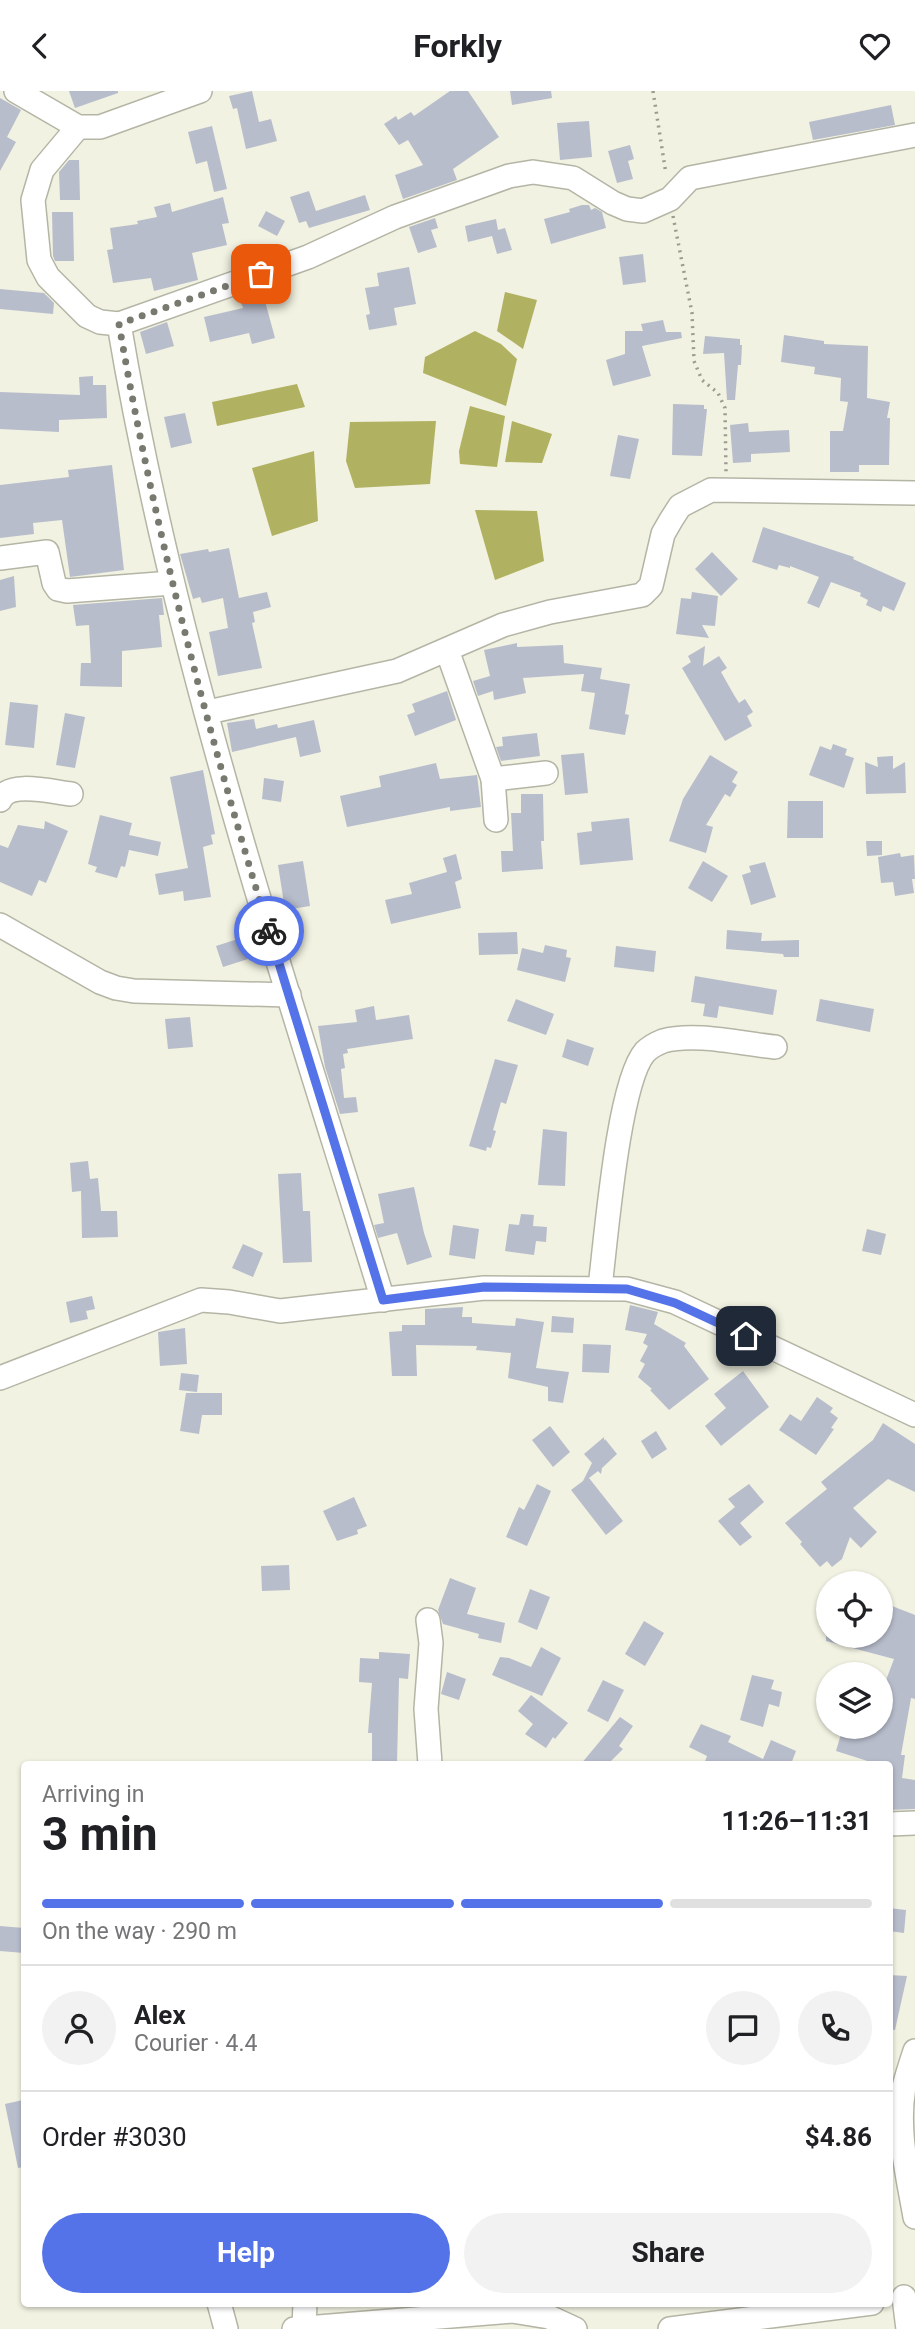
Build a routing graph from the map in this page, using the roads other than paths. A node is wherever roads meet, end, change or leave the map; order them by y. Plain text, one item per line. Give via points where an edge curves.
1 (16, 91) edge
2 (200, 91) edge
3 (78, 127) junction
4 (915, 135) edge
5 (119, 324) junction
6 (915, 493) edge
7 (0, 558) edge
8 (172, 583) junction
9 (447, 650) junction
10 (208, 712) junction
11 (546, 773) dead end
12 (493, 779) junction
13 (71, 793) dead end
14 (0, 800) edge
15 (496, 820) dead end
16 (0, 925) edge
17 (289, 995) junction
18 (775, 1048) dead end
19 (600, 1287) junction
20 (383, 1300) junction
21 (0, 1378) edge
22 (915, 1415) edge
23 (428, 1620) dead end
24 (430, 1761) edge
25 (915, 1823) edge
26 (893, 1824) edge
27 (915, 2051) edge
28 (895, 2112) edge
29 (915, 2217) edge
30 (903, 2295) edge
31 (220, 2307) edge
32 (305, 2307) edge
33 (841, 2307) edge
34 (304, 2328) edge
35 (226, 2329) edge
36 (294, 2329) edge
37 (575, 2329) edge
38 (670, 2329) edge
39 (908, 2329) edge

1 - 3 street
2 - 3 street via 100,127
3 - 5 street via 42,170 33,200 39,260 48,277 87,316 100,323
4 - 5 street via 690,177 670,199 643,211 613,203 573,178 533,172 509,176 395,217 309,257
5 - 8 street
6 - 9 street via 711,490 680,506 663,534 651,586 642,595 503,625
7 - 8 street via 47,552 54,583 66,591
8 - 10 street
9 - 10 street via 397,671
9 - 12 street
10 - 17 street
11 - 12 street
12 - 15 street
13 - 14 street via 16,788
16 - 17 street via 116,988
17 - 20 street
18 - 19 street via 685,1037 661,1042 645,1052 635,1070 620,1135
19 - 20 street via 484,1287
19 - 22 street via 627,1289 675,1303
20 - 21 street via 280,1311 201,1300
23 - 24 street
25 - 26 street
27 - 28 street
28 - 29 street
30 - 39 street
31 - 35 street
32 - 34 street
33 - 38 street
34 - 36 street
34 - 37 street via 512,2311 549,2317

